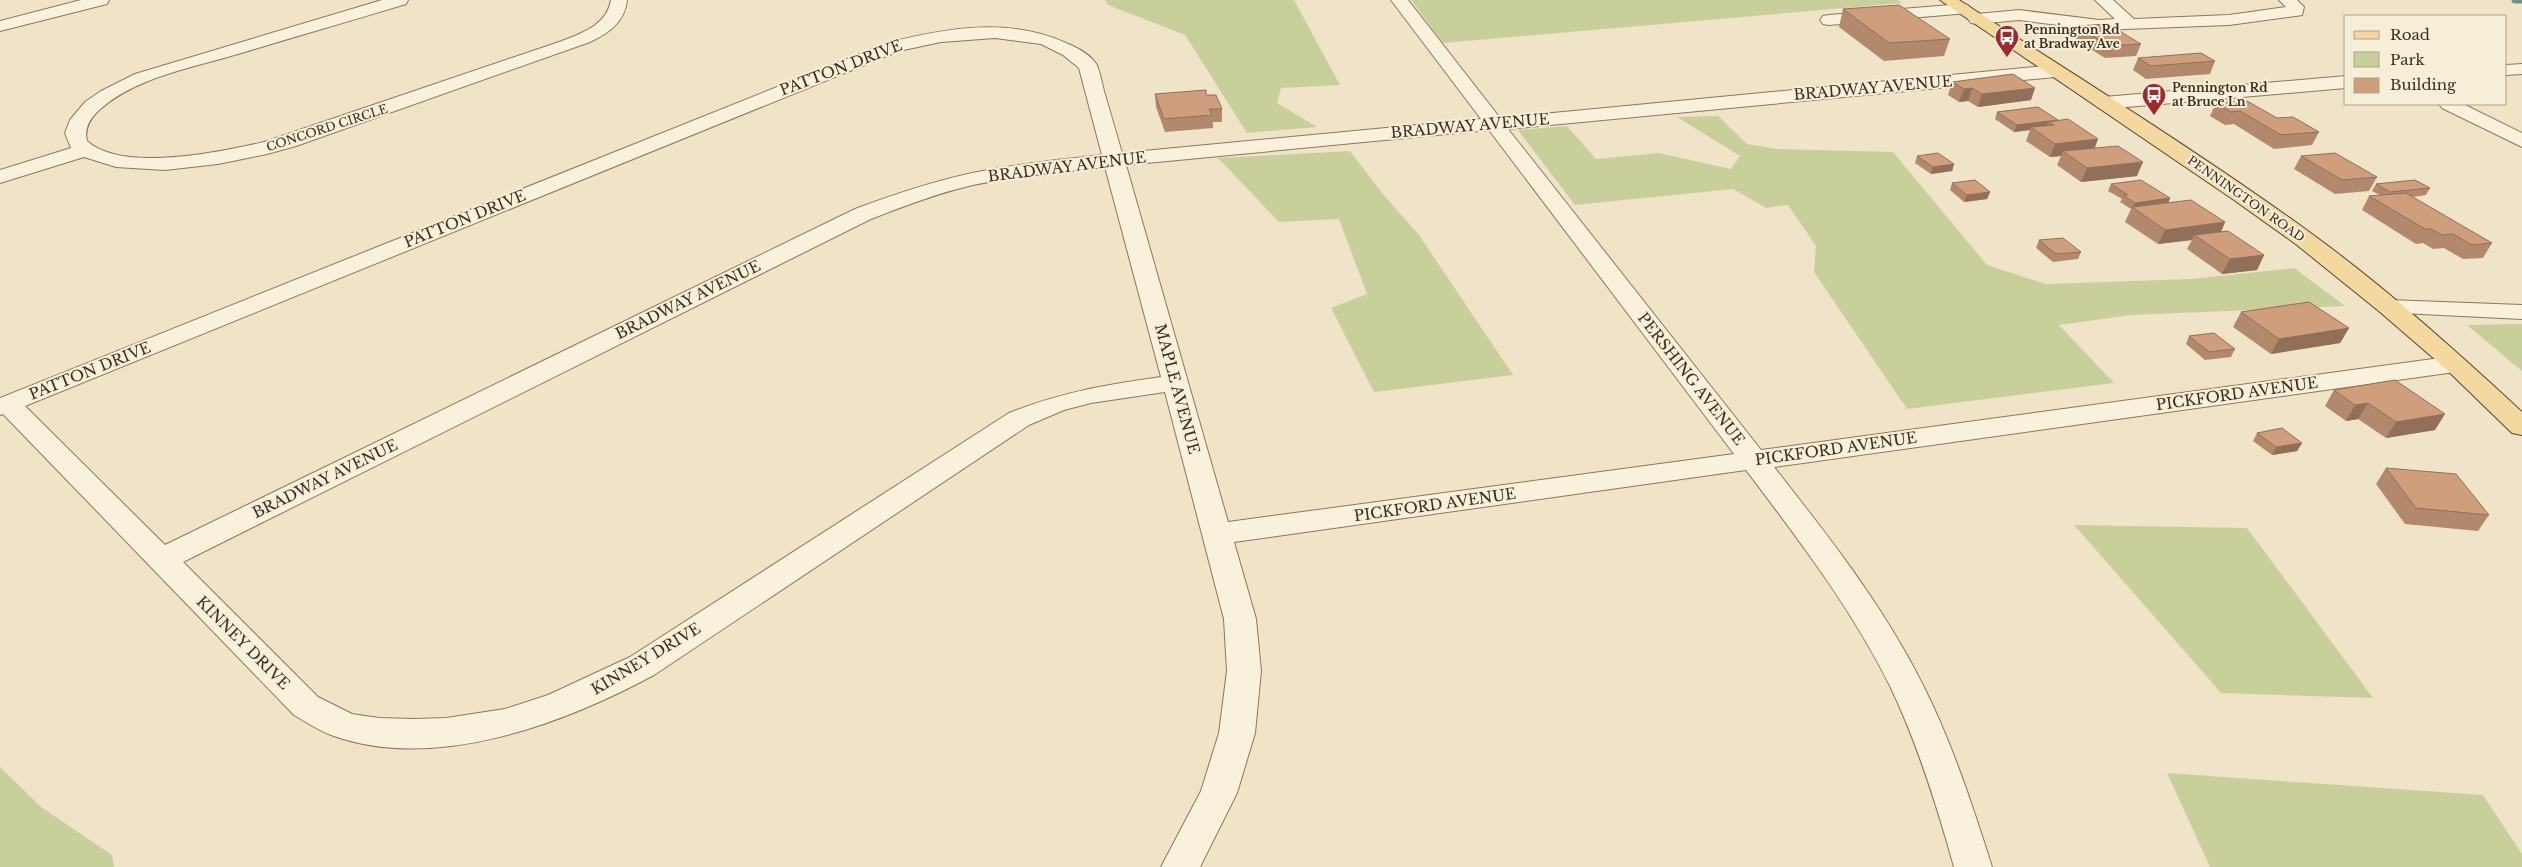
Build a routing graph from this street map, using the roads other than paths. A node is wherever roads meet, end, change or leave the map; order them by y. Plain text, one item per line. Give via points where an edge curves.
1 (101, 0) edge
2 (400, 0) edge
3 (619, 0) edge
4 (1399, 0) edge
5 (1994, 0) edge
6 (2103, 0) edge
7 (2288, 0) edge
8 (2168, 6) dead end
9 (2228, 6) dead end
10 (1962, 9) edge
11 (2019, 16) junction
12 (2241, 18) junction
13 (1829, 20) dead end
14 (2184, 22) junction
15 (2130, 24) junction
16 (0, 26) edge
17 (933, 37) joint
18 (2522, 69) edge
19 (2507, 70) edge
20 (2056, 71) junction
21 (2344, 82) edge
22 (2104, 103) junction
23 (2451, 105) edge
24 (1494, 124) junction
25 (2522, 141) edge
26 (84, 150) junction
27 (1114, 160) junction
28 (0, 177) edge
29 (2389, 307) junction
30 (2522, 312) edge
31 (2455, 364) junction
32 (1176, 383) junction
33 (4, 405) edge
34 (2522, 427) edge
35 (1754, 461) junction
36 (1217, 534) junction
37 (161, 560) junction
38 (1180, 867) edge
39 (1973, 867) edge

1 - 16 street
2 - 26 street via 174,67 134,82 110,94 80,119 74,130 76,141
3 - 26 street, CONCORD CIRCLE via 620,8 614,17 604,27 577,42 289,142 221,158 158,163 104,158
4 - 24 street, PERSHING AVENUE
5 - 11 street
6 - 15 street
7 - 12 street via 2296,11
8 - 14 street
9 - 12 street
10 - 11 street
10 - 13 street
10 - 20 main road, PENNINGTON ROAD
11 - 15 street via 2099,25
12 - 14 street
14 - 15 street
17 - 27 street, MAPLE AVENUE via 1008,34 1047,41 1078,56 1088,66
17 - 33 street, PATTON DRIVE via 878,52
18 - 19 street
20 - 22 main road, PENNINGTON ROAD
20 - 24 street, BRADWAY AVENUE
21 - 22 street
22 - 29 main road, PENNINGTON ROAD via 2250,200
23 - 25 street
24 - 27 street, BRADWAY AVENUE
24 - 35 street, PERSHING AVENUE
26 - 28 street
27 - 32 street, MAPLE AVENUE
27 - 37 street, BRADWAY AVENUE via 988,176 901,199 863,214
29 - 30 street
29 - 31 main road, PENNINGTON ROAD
31 - 34 main road, PENNINGTON ROAD
31 - 35 street, PICKFORD AVENUE
32 - 36 street, MAPLE AVENUE
32 - 37 street, KINNEY DRIVE via 1090,395 1055,404 1019,419 642,666 594,692 550,710 499,725 444,734 388,734 343,725 306,706
33 - 37 street, KINNEY DRIVE
35 - 36 street, PICKFORD AVENUE
35 - 39 street, PERSHING AVENUE via 1834,565 1876,630 1915,705 1949,788
36 - 38 street, MAPLE AVENUE via 1240,619 1243,680 1237,733 1219,793

